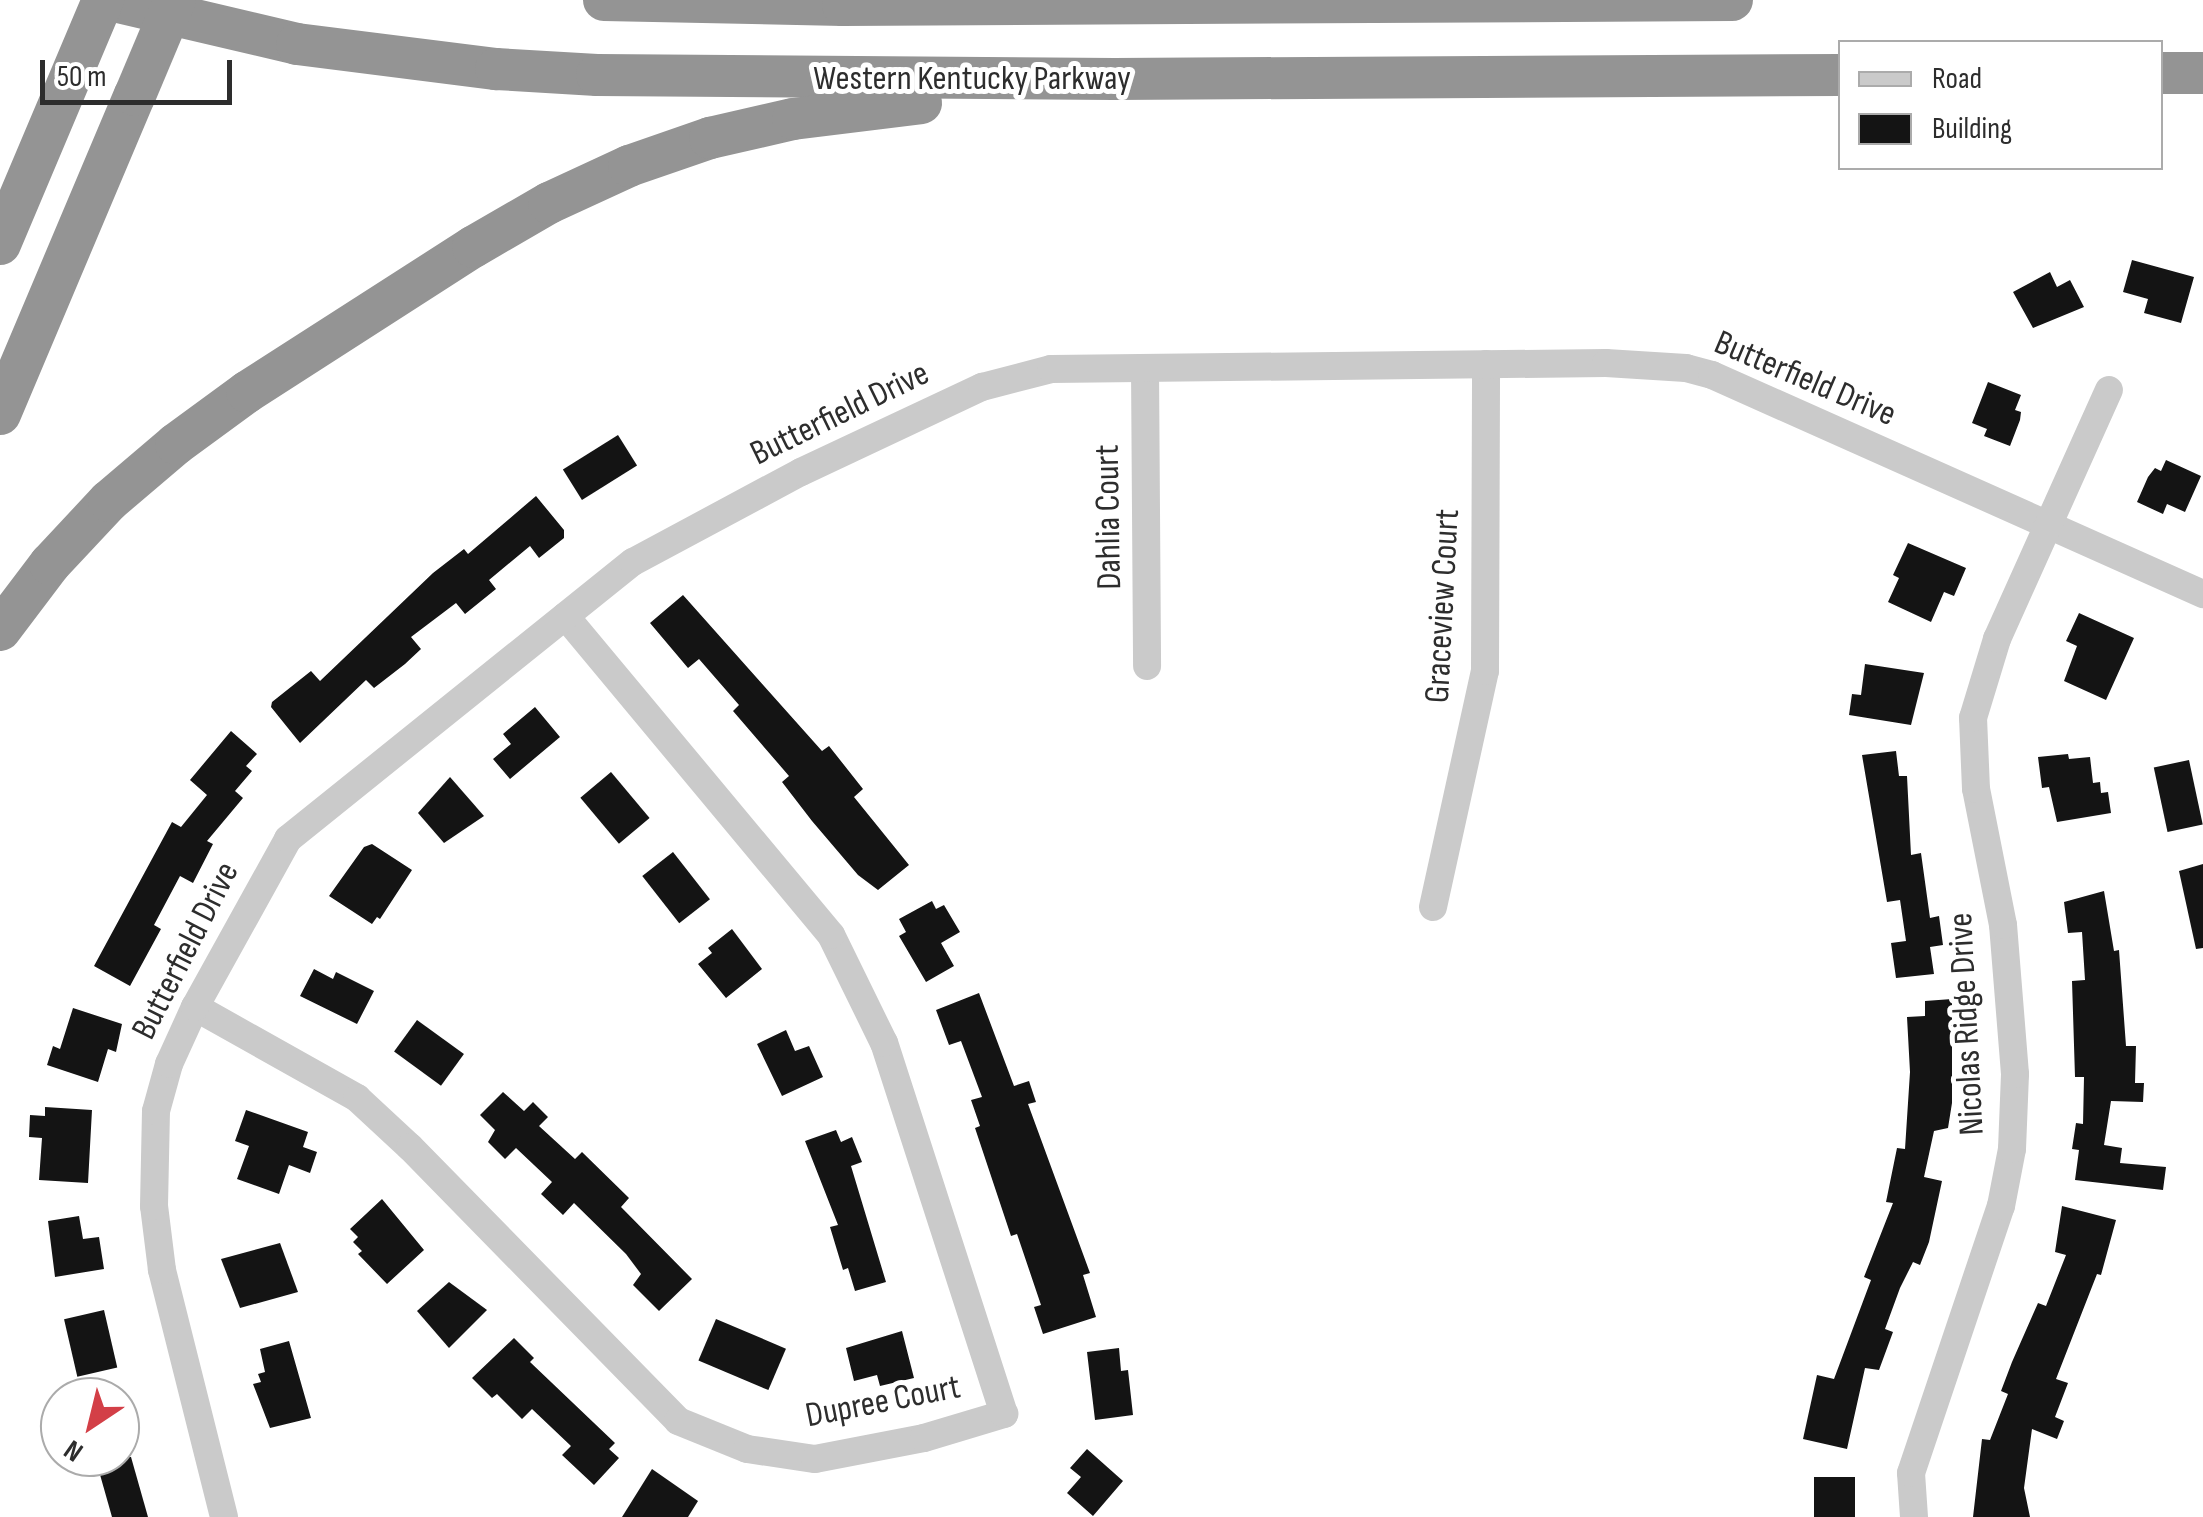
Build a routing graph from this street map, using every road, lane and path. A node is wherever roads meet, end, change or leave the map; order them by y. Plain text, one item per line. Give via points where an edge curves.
1 (106, 0) edge
2 (175, 0) edge
3 (604, 0) edge
4 (1732, 0) edge
5 (746, 2) edge
6 (2163, 73) edge
7 (2203, 73) edge
8 (1838, 75) edge
9 (1422, 77) junction
10 (0, 244) edge
11 (1486, 364) junction
12 (1144, 368) junction
13 (2109, 390) dead end
14 (0, 414) edge
15 (2049, 527) junction
16 (2203, 594) edge
17 (565, 616) junction
18 (0, 630) edge
19 (1148, 666) dead end
20 (1433, 907) dead end
21 (195, 1007) junction
22 (224, 1517) edge
23 (1914, 1517) edge

1 - 9 highway, Western Kentucky Parkway via 296,44 597,75
1 - 10 highway
2 - 14 highway, bridge
3 - 5 highway
4 - 5 highway
6 - 7 highway
8 - 9 highway, Western Kentucky Parkway
9 - 18 highway via 877,107 710,138 629,166 458,256 176,444 74,539
11 - 12 street, Butterfield Drive
11 - 15 street, Butterfield Drive via 1665,365 1712,375
11 - 20 street, Graceview Court via 1485,671
12 - 17 street, Butterfield Drive via 1051,368 982,386 650,553
12 - 19 street, Dahlia Court
13 - 15 street, Nicolas Ridge Drive
15 - 16 street, Butterfield Drive
15 - 23 street, Nicolas Ridge Drive via 1997,639 1974,718 1976,789 2003,925 2015,1074 2012,1149 2002,1206 1911,1473
17 - 21 street, Butterfield Drive via 288,839
17 - 21 street, Dupree Court via 831,935 884,1043 1004,1414 815,1460 747,1449 678,1421 357,1098
21 - 22 street, Butterfield Drive via 156,1111 154,1206 162,1270

